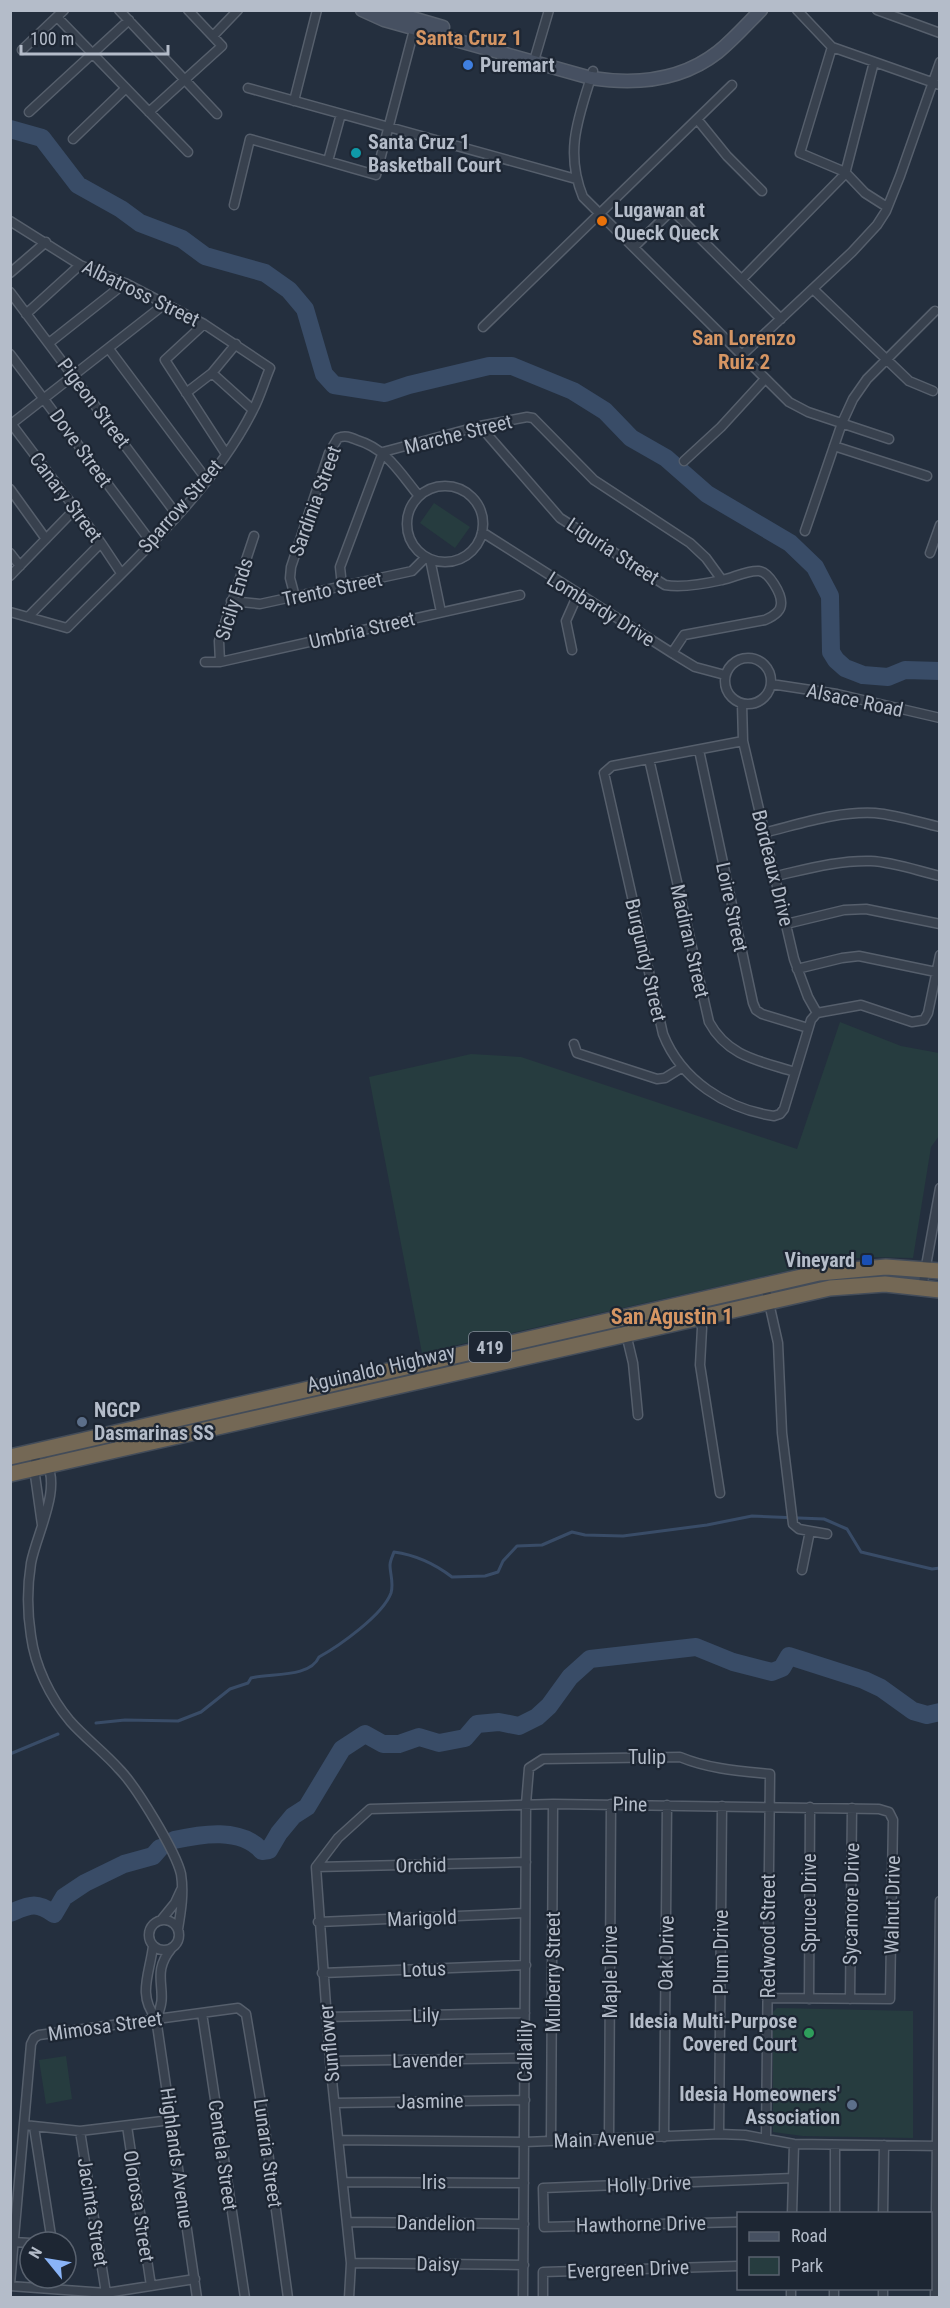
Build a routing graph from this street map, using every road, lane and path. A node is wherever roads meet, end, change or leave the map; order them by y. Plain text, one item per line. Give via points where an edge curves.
1 (119, 10) edge
2 (188, 10) edge
3 (238, 10) edge
4 (316, 10) edge
5 (362, 10) edge
6 (385, 10) edge
7 (549, 10) edge
8 (753, 10) edge
9 (761, 10) edge
10 (797, 10) edge
11 (877, 10) edge
12 (60, 14) edge
13 (129, 20) junction
14 (415, 24) junction
15 (939, 33) edge
16 (213, 36) junction
17 (832, 47) junction
18 (22, 50) dead end
19 (92, 54) junction
20 (535, 58) junction
21 (874, 62) junction
22 (939, 62) edge
23 (592, 75) junction
24 (184, 79) junction
25 (936, 84) edge
26 (732, 85) dead end
27 (126, 88) junction
28 (248, 88) dead end
29 (294, 101) junction
30 (29, 112) dead end
31 (149, 112) junction
32 (218, 114) dead end
33 (341, 114) junction
34 (697, 119) junction
35 (389, 127) junction
36 (73, 139) dead end
37 (188, 152) dead end
38 (328, 161) junction
39 (845, 172) junction
40 (576, 178) junction
41 (762, 191) dead end
42 (234, 205) dead end
43 (887, 207) junction
44 (600, 213) junction
45 (11, 222) edge
46 (46, 242) junction
47 (634, 247) junction
48 (80, 266) junction
49 (10, 273) edge
50 (742, 279) junction
51 (126, 283) junction
52 (813, 289) junction
53 (10, 292) edge
54 (166, 303) junction
55 (935, 311) dead end
56 (26, 314) junction
57 (782, 319) junction
58 (204, 324) junction
59 (483, 327) dead end
60 (50, 343) junction
61 (236, 344) junction
62 (109, 350) junction
63 (10, 354) edge
64 (742, 355) junction
65 (887, 360) junction
66 (270, 368) joint
67 (212, 373) junction
68 (75, 377) junction
69 (765, 379) junction
70 (933, 391) dead end
71 (186, 393) junction
72 (45, 399) junction
73 (253, 410) junction
74 (842, 423) junction
75 (11, 424) edge
76 (480, 426) junction
77 (889, 439) dead end
78 (834, 446) junction
79 (383, 452) junction
80 (226, 454) junction
81 (684, 461) dead end
82 (927, 476) dead end
83 (207, 480) junction
84 (10, 489) edge
85 (419, 496) junction
86 (74, 510) junction
87 (177, 515) junction
88 (806, 531) dead end
89 (938, 531) edge
90 (482, 532) junction
91 (254, 536) dead end
92 (46, 539) junction
93 (151, 542) junction
94 (101, 543) junction
95 (10, 553) edge
96 (930, 553) dead end
97 (428, 558) junction
98 (20, 566) junction
99 (121, 573) junction
100 (10, 576) edge
101 (722, 580) junction
102 (342, 586) junction
103 (578, 594) junction
104 (520, 595) dead end
105 (294, 597) junction
106 (231, 601) junction
107 (10, 612) edge
108 (441, 612) junction
109 (28, 617) junction
110 (572, 650) dead end
111 (672, 653) junction
112 (205, 662) dead end
113 (220, 662) junction
114 (725, 675) junction
115 (771, 684) junction
116 (746, 704) junction
117 (939, 718) edge
118 (742, 741) junction
119 (699, 750) junction
120 (649, 759) junction
121 (939, 827) edge
122 (764, 833) junction
123 (776, 876) junction
124 (939, 876) edge
125 (786, 924) junction
126 (939, 924) edge
127 (939, 955) edge
128 (797, 969) junction
129 (936, 972) junction
130 (817, 1013) junction
131 (808, 1028) junction
132 (574, 1044) dead end
133 (681, 1068) junction
134 (795, 1072) junction
135 (939, 1188) edge
136 (936, 1222) edge
137 (932, 1270) edge
138 (765, 1285) junction
139 (939, 1287) edge
140 (922, 1288) junction
141 (694, 1301) junction
142 (768, 1302) junction
143 (622, 1317) junction
144 (699, 1317) junction
145 (626, 1334) junction
146 (497, 1346) junction
147 (500, 1362) junction
148 (638, 1414) dead end
149 (37, 1451) junction
150 (10, 1457) edge
151 (41, 1467) junction
152 (10, 1474) edge
153 (720, 1493) dead end
154 (42, 1526) junction
155 (810, 1531) junction
156 (827, 1534) dead end
157 (802, 1570) dead end
158 (526, 1804) junction
159 (553, 1804) junction
160 (611, 1804) junction
161 (667, 1805) junction
162 (722, 1806) junction
163 (769, 1806) junction
164 (810, 1807) junction
165 (852, 1808) junction
166 (889, 1812) joint
167 (526, 1862) junction
168 (316, 1868) junction
169 (182, 1887) junction
170 (939, 1901) edge
171 (525, 1914) junction
172 (162, 1919) junction
173 (318, 1922) junction
174 (178, 1929) junction
175 (153, 1946) junction
176 (173, 1947) junction
177 (526, 1965) junction
178 (322, 1973) junction
179 (939, 1987) edge
180 (767, 1998) junction
181 (809, 1999) junction
182 (850, 1999) junction
183 (243, 2010) joint
184 (202, 2013) junction
185 (525, 2013) junction
186 (327, 2017) junction
187 (156, 2018) junction
188 (525, 2058) junction
189 (330, 2061) junction
190 (525, 2100) junction
191 (334, 2103) junction
192 (938, 2113) edge
193 (171, 2120) junction
194 (29, 2126) junction
195 (127, 2126) junction
196 (80, 2131) junction
197 (719, 2134) junction
198 (664, 2137) junction
199 (766, 2138) junction
200 (339, 2140) junction
201 (609, 2140) junction
202 (551, 2141) junction
203 (525, 2142) junction
204 (794, 2144) junction
205 (835, 2145) junction
206 (884, 2145) junction
207 (938, 2146) edge
208 (793, 2178) junction
209 (938, 2180) edge
210 (344, 2182) junction
211 (524, 2183) junction
212 (792, 2212) edge
213 (835, 2212) edge
214 (884, 2212) edge
215 (347, 2222) junction
216 (737, 2222) edge
217 (524, 2224) junction
218 (544, 2227) joint
219 (50, 2230) edge
220 (14, 2242) junction
221 (18, 2242) edge
222 (936, 2250) junction
223 (939, 2260) edge
224 (351, 2263) junction
225 (524, 2265) junction
226 (737, 2266) edge
227 (195, 2279) junction
228 (10, 2285) edge
229 (151, 2286) junction
230 (106, 2293) junction
231 (197, 2298) edge
232 (244, 2298) edge
233 (288, 2298) edge
234 (349, 2298) edge
235 (523, 2298) edge
236 (543, 2298) edge
237 (935, 2298) edge

1 - 13 street
2 - 16 street
3 - 16 street
4 - 29 street
5 - 14 street
6 - 14 street
7 - 20 street
8 - 23 street via 714,48 678,67 626,75
9 - 23 street via 717,53 680,73 626,82
10 - 17 street
11 - 15 street
12 - 18 street
12 - 19 street
13 - 19 street
13 - 24 street
14 - 20 street
14 - 35 street
16 - 24 street via 222,46
17 - 21 street
17 - 39 street via 800,153
19 - 27 street
19 - 30 street
20 - 23 street
21 - 25 street
21 - 39 street
22 - 25 street
23 - 40 street via 573,144
24 - 31 street
24 - 32 street
25 - 43 street
26 - 34 street
27 - 31 street
27 - 36 street
28 - 29 street
29 - 33 street
31 - 37 street
33 - 35 street
33 - 38 street
34 - 41 street
34 - 44 street
35 - 38 street via 376,175
35 - 40 street
38 - 42 street via 250,139
39 - 43 street via 865,193
39 - 50 street
40 - 44 street via 584,197
43 - 52 street via 877,225
44 - 47 street
44 - 59 street
45 - 46 street, Albatross Street
46 - 48 street, Albatross Street
46 - 49 street
47 - 50 street via 672,210
47 - 64 street
48 - 51 street, Albatross Street
48 - 56 street
50 - 57 street
51 - 54 street, Albatross Street
51 - 60 street
52 - 57 street
52 - 65 street
53 - 56 street, Pigeon Street
54 - 58 street, Albatross Street
54 - 62 street
55 - 65 street
56 - 60 street, Pigeon Street
57 - 64 street
58 - 61 street, Albatross Street
58 - 71 street via 165,360
60 - 68 street, Pigeon Street
61 - 66 street, Albatross Street
61 - 67 street
62 - 68 street
62 - 83 street
63 - 72 street, Dove Street
64 - 69 street
65 - 70 street via 909,381
65 - 74 street via 858,392
66 - 73 street, Sparrow Street
67 - 71 street
67 - 73 street
68 - 72 street
68 - 87 street, Pigeon Street
69 - 74 street via 798,408
69 - 81 street
71 - 80 street
72 - 75 street
72 - 93 street, Dove Street
73 - 80 street, Sparrow Street
74 - 77 street
74 - 78 street
75 - 86 street, Canary Street
76 - 79 street, Marche Street
76 - 101 street, Liguria Street via 560,518 656,580 675,587
76 - 101 street, Marche Street via 533,418 594,480 690,543
78 - 82 street
78 - 88 street
79 - 85 street, Sardinia Street
79 - 102 street, Marche Street via 340,567
79 - 105 street, Sardinia Street via 348,437 338,438 290,572
80 - 83 street, Sparrow Street
83 - 87 street, Sparrow Street
84 - 92 street
85 - 90 street via 438,486 469,494 481,511
85 - 97 street via 410,510 407,528 413,544
86 - 92 street
86 - 94 street, Canary Street
87 - 93 street, Sparrow Street
89 - 96 street
90 - 97 street via 473,549 458,559
90 - 103 street, Lombardy Drive
91 - 106 street, Sicily Ends
92 - 98 street
93 - 99 street, Sparrow Street
94 - 99 street, Canary Street
94 - 109 street
95 - 98 street
97 - 102 street, Trento Street via 412,571
97 - 108 street
98 - 100 street
99 - 109 street, Sparrow Street via 67,628
101 - 111 street, Liguria Street via 752,572 765,573 782,602 780,610 765,620 684,635
102 - 105 street, Trento Street
103 - 110 street via 566,621
103 - 111 street, Lombardy Drive
104 - 108 street, Umbria Street
105 - 106 street, Trento Street via 256,605
106 - 113 street, Sicily Ends via 219,641
107 - 109 street
108 - 113 street, Umbria Street
111 - 114 street, Lombardy Drive via 695,667
112 - 113 street, Umbria Street
114 - 115 street via 734,662 749,657 768,669
114 - 116 street via 726,689 735,701
115 - 116 street via 764,698
115 - 117 street, Alsace Road via 837,694
116 - 118 street, Bordeaux Drive
118 - 119 street, Burgundy Street
118 - 122 street, Bordeaux Drive
119 - 120 street, Burgundy Street
119 - 131 street, Loire Street via 753,1003 762,1014
120 - 133 street, Burgundy Street via 608,768 604,782 663,1034
120 - 134 street, Madiran Street via 709,1022 735,1052
121 - 122 street via 859,813
122 - 123 street, Bordeaux Drive
123 - 124 street via 859,861
123 - 125 street, Bordeaux Drive
125 - 126 street via 844,910 866,909
125 - 128 street, Bordeaux Drive
127 - 129 street
128 - 129 street via 859,956
128 - 130 street, Bordeaux Drive
129 - 130 street via 924,1020 912,1022 861,1005
130 - 131 street, Burgundy Street
131 - 134 street, Burgundy Street
132 - 133 street via 577,1053 657,1079
133 - 134 street, Burgundy Street via 724,1100 774,1116 784,1109
135 - 136 street
136 - 137 street
137 - 138 highway, Aguinaldo Highway / 419 via 846,1269
137 - 140 street
138 - 141 highway, Aguinaldo Highway / 419
138 - 142 street
139 - 140 highway, Aguinaldo Highway / 419
140 - 142 highway, Aguinaldo Highway / 419 via 857,1285
141 - 143 highway, Aguinaldo Highway / 419
141 - 144 street
142 - 144 highway, Aguinaldo Highway / 419
142 - 155 street via 778,1343 782,1433 793,1524
143 - 145 street
143 - 146 highway, Aguinaldo Highway / 419
144 - 145 highway, Aguinaldo Highway / 419
144 - 153 street via 700,1365
145 - 147 highway, Aguinaldo Highway / 419
145 - 148 street
146 - 147 highway
146 - 149 highway, Aguinaldo Highway / 419
147 - 151 highway, Aguinaldo Highway / 419
149 - 150 highway, Aguinaldo Highway / 419
149 - 151 street
151 - 152 highway, Aguinaldo Highway / 419
151 - 154 street
151 - 154 street via 50,1476 49,1506
154 - 169 street via 32,1561 27,1608 40,1670 70,1721 134,1787 175,1858
155 - 156 street
155 - 157 street
158 - 159 street, Pine
158 - 163 street, Tulip via 529,1768 543,1759 649,1756 680,1757 721,1770 770,1774
158 - 167 street, Callalily
158 - 168 street, Pine via 370,1809 338,1838
159 - 160 street, Pine
159 - 202 street, Mulberry Street
160 - 161 street, Pine
160 - 201 street, Maple Drive
161 - 162 street, Pine
161 - 198 street, Oak Drive
162 - 163 street, Pine
162 - 197 street, Plum Drive
163 - 164 street, Pine
163 - 180 street, Redwood Street
164 - 165 street, Pine
164 - 181 street, Spruce Drive
165 - 166 street, Pine
165 - 182 street, Sycamore Drive
166 - 182 street, Walnut Drive via 893,1820 890,2000
167 - 168 street, Orchid
167 - 171 street, Callalily
168 - 173 street, Sunflower
169 - 172 street
169 - 174 street
170 - 179 street
171 - 173 street, Marigold
171 - 177 street, Callalily
172 - 174 street via 172,1921
172 - 175 street via 148,1933
173 - 178 street, Sunflower
174 - 176 street via 179,1939
175 - 176 street via 163,1950
175 - 187 street, Highlands Avenue via 145,1989 147,2008
176 - 187 street, Highlands Avenue via 160,1966 162,2008
177 - 178 street, Lotus
177 - 185 street, Callalily
178 - 186 street, Sunflower
179 - 192 street
180 - 181 street
180 - 199 street, Redwood Street
181 - 182 street
183 - 184 street, Mimosa Street
183 - 233 street, Lunaria Street via 263,2115
184 - 187 street, Mimosa Street
184 - 232 street, Centela Street
185 - 186 street, Lily
185 - 188 street, Callalily
186 - 189 street, Sunflower
187 - 193 street, Highlands Avenue
187 - 194 street, Mimosa Street via 34,2038
188 - 189 street, Lavender
188 - 190 street, Callalily
189 - 191 street, Sunflower
190 - 191 street, Jasmine
190 - 203 street, Callalily
191 - 200 street, Sunflower
192 - 207 street
193 - 195 street
193 - 227 street, Highlands Avenue
194 - 196 street
194 - 219 street
194 - 220 street, Mimosa Street
195 - 196 street
195 - 229 street, Olorosa Street
196 - 230 street, Jacinta Street
197 - 198 street, Main Avenue
197 - 199 street, Main Avenue
198 - 201 street, Main Avenue
199 - 204 street, Main Avenue
200 - 203 street, Main Avenue
200 - 210 street, Sunflower
201 - 202 street, Main Avenue
202 - 203 street, Main Avenue
203 - 211 street, Callalily
204 - 205 street, Main Avenue
204 - 208 street
205 - 206 street, Main Avenue
205 - 213 street
206 - 207 street, Main Avenue
206 - 214 street
207 - 209 street
208 - 212 street
208 - 218 street, Holly Drive via 543,2188
209 - 222 street
210 - 211 street, Iris
210 - 215 street, Sunflower
211 - 217 street, Callalily
215 - 217 street, Dandelion
215 - 224 street, Sunflower
216 - 218 street, Hawthorne Drive
217 - 225 street, Callalily
220 - 221 street
220 - 228 street, Mimosa Street
222 - 223 street
222 - 237 street
224 - 225 street, Daisy
224 - 234 street, Sunflower
225 - 235 street, Callalily
226 - 236 street, Evergreen Drive via 543,2272
227 - 229 street
227 - 231 street, Highlands Avenue
228 - 230 street
229 - 230 street

